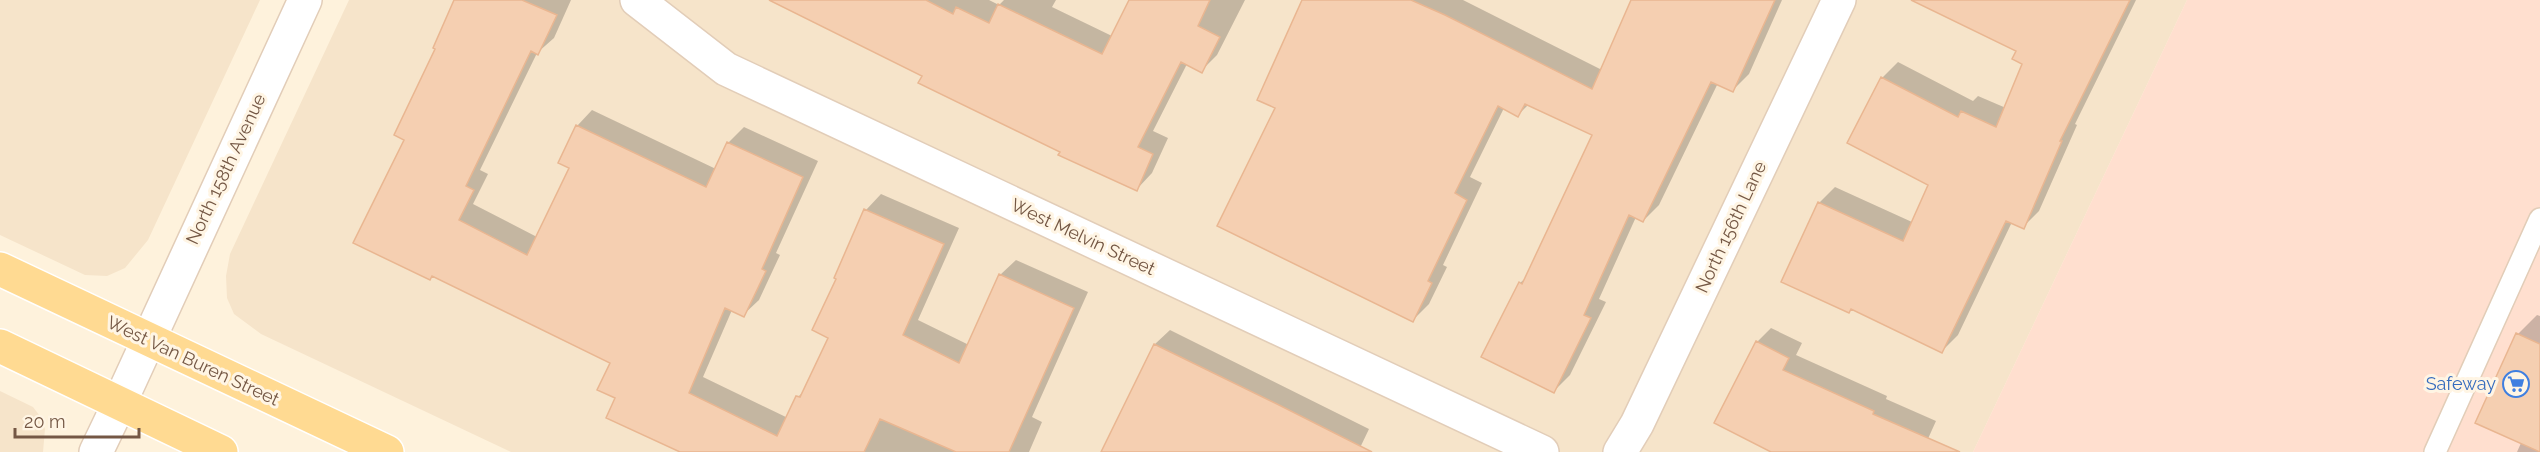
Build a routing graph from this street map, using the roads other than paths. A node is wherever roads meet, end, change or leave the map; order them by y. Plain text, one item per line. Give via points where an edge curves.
1 (305, 0) edge
2 (637, 0) edge
3 (1839, 0) edge
4 (2540, 219) edge
5 (0, 269) edge
6 (148, 339) junction
7 (0, 346) edge
8 (120, 402) junction
9 (96, 452) edge
10 (221, 452) edge
11 (387, 452) edge
12 (1542, 452) edge
13 (1620, 452) edge
14 (2435, 452) edge

1 - 6 street, North 158th Avenue
2 - 12 street, West Melvin Street via 726,69
3 - 13 street, North 156th Lane via 1637,424
4 - 14 lane
5 - 6 main road, West Van Buren Street
6 - 8 street, North 158th Avenue
6 - 11 main road, West Van Buren Street
7 - 8 main road
8 - 9 street
8 - 10 main road

